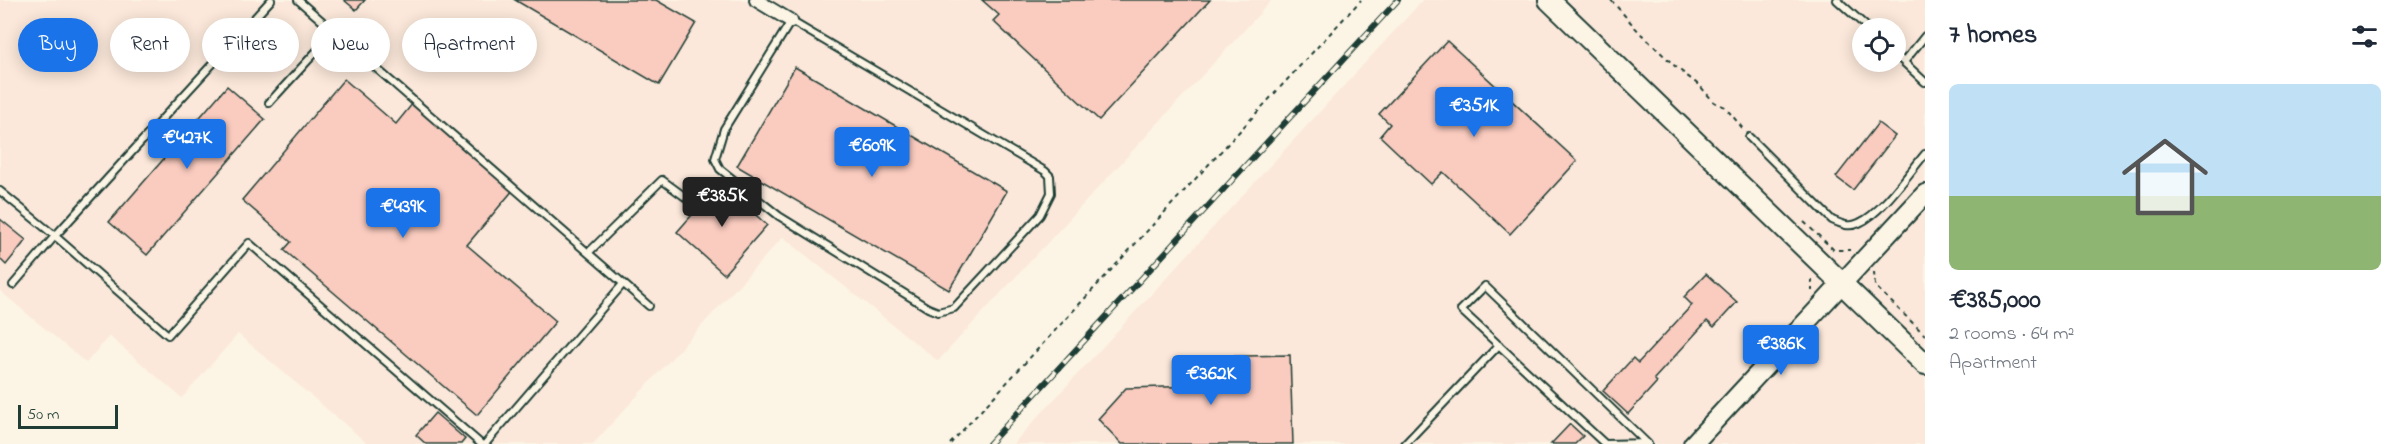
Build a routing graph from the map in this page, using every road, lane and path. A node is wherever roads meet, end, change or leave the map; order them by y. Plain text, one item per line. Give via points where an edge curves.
1 (271, 0) edge
2 (298, 0) edge
3 (1360, 0) edge
4 (1550, 0) edge
5 (1611, 0) edge
6 (1837, 0) edge
7 (760, 1) edge
8 (319, 18) edge
9 (1857, 18) edge
10 (791, 21) junction
11 (1925, 36) edge
12 (311, 57) edge
13 (1906, 60) edge
14 (1906, 64) edge
15 (382, 72) edge
16 (1925, 82) edge
17 (269, 103) dead end
18 (1749, 137) joint
19 (1925, 154) edge
20 (0, 191) edge
21 (1925, 194) edge
22 (692, 202) dead end
23 (55, 236) junction
24 (1834, 250) dead end
25 (1850, 250) dead end
26 (588, 253) junction
27 (1811, 273) dead end
28 (1874, 273) dead end
29 (623, 284) junction
30 (1843, 284) junction
31 (13, 285) dead end
32 (1812, 291) dead end
33 (649, 306) dead end
34 (1925, 334) edge
35 (1499, 345) junction
36 (1925, 364) edge
37 (483, 444) edge
38 (950, 444) edge
39 (1405, 444) edge
40 (1648, 444) edge
41 (1693, 444) edge

1 - 23 lane
2 - 8 lane
3 - 38 path
4 - 30 main road
5 - 18 path via 1677,68 1714,102 1725,107
6 - 9 lane
7 - 10 street
10 - 10 lane via 724,129 715,159 720,169 779,216 928,308 938,312 954,308 1040,215 1051,193 1050,177
11 - 13 lane
12 - 17 lane
14 - 16 lane
15 - 26 lane
18 - 19 lane via 1832,220 1844,225 1859,224 1875,212
20 - 23 lane
21 - 30 main road
22 - 26 lane via 662,180
23 - 31 lane
23 - 37 lane via 168,335 249,243
24 - 25 path
26 - 29 lane
27 - 32 path
28 - 34 path via 1875,286
29 - 33 lane
29 - 37 lane
30 - 36 main road
30 - 41 main road
35 - 39 lane
35 - 40 lane via 1605,444
35 - 40 lane via 1461,310 1485,286

